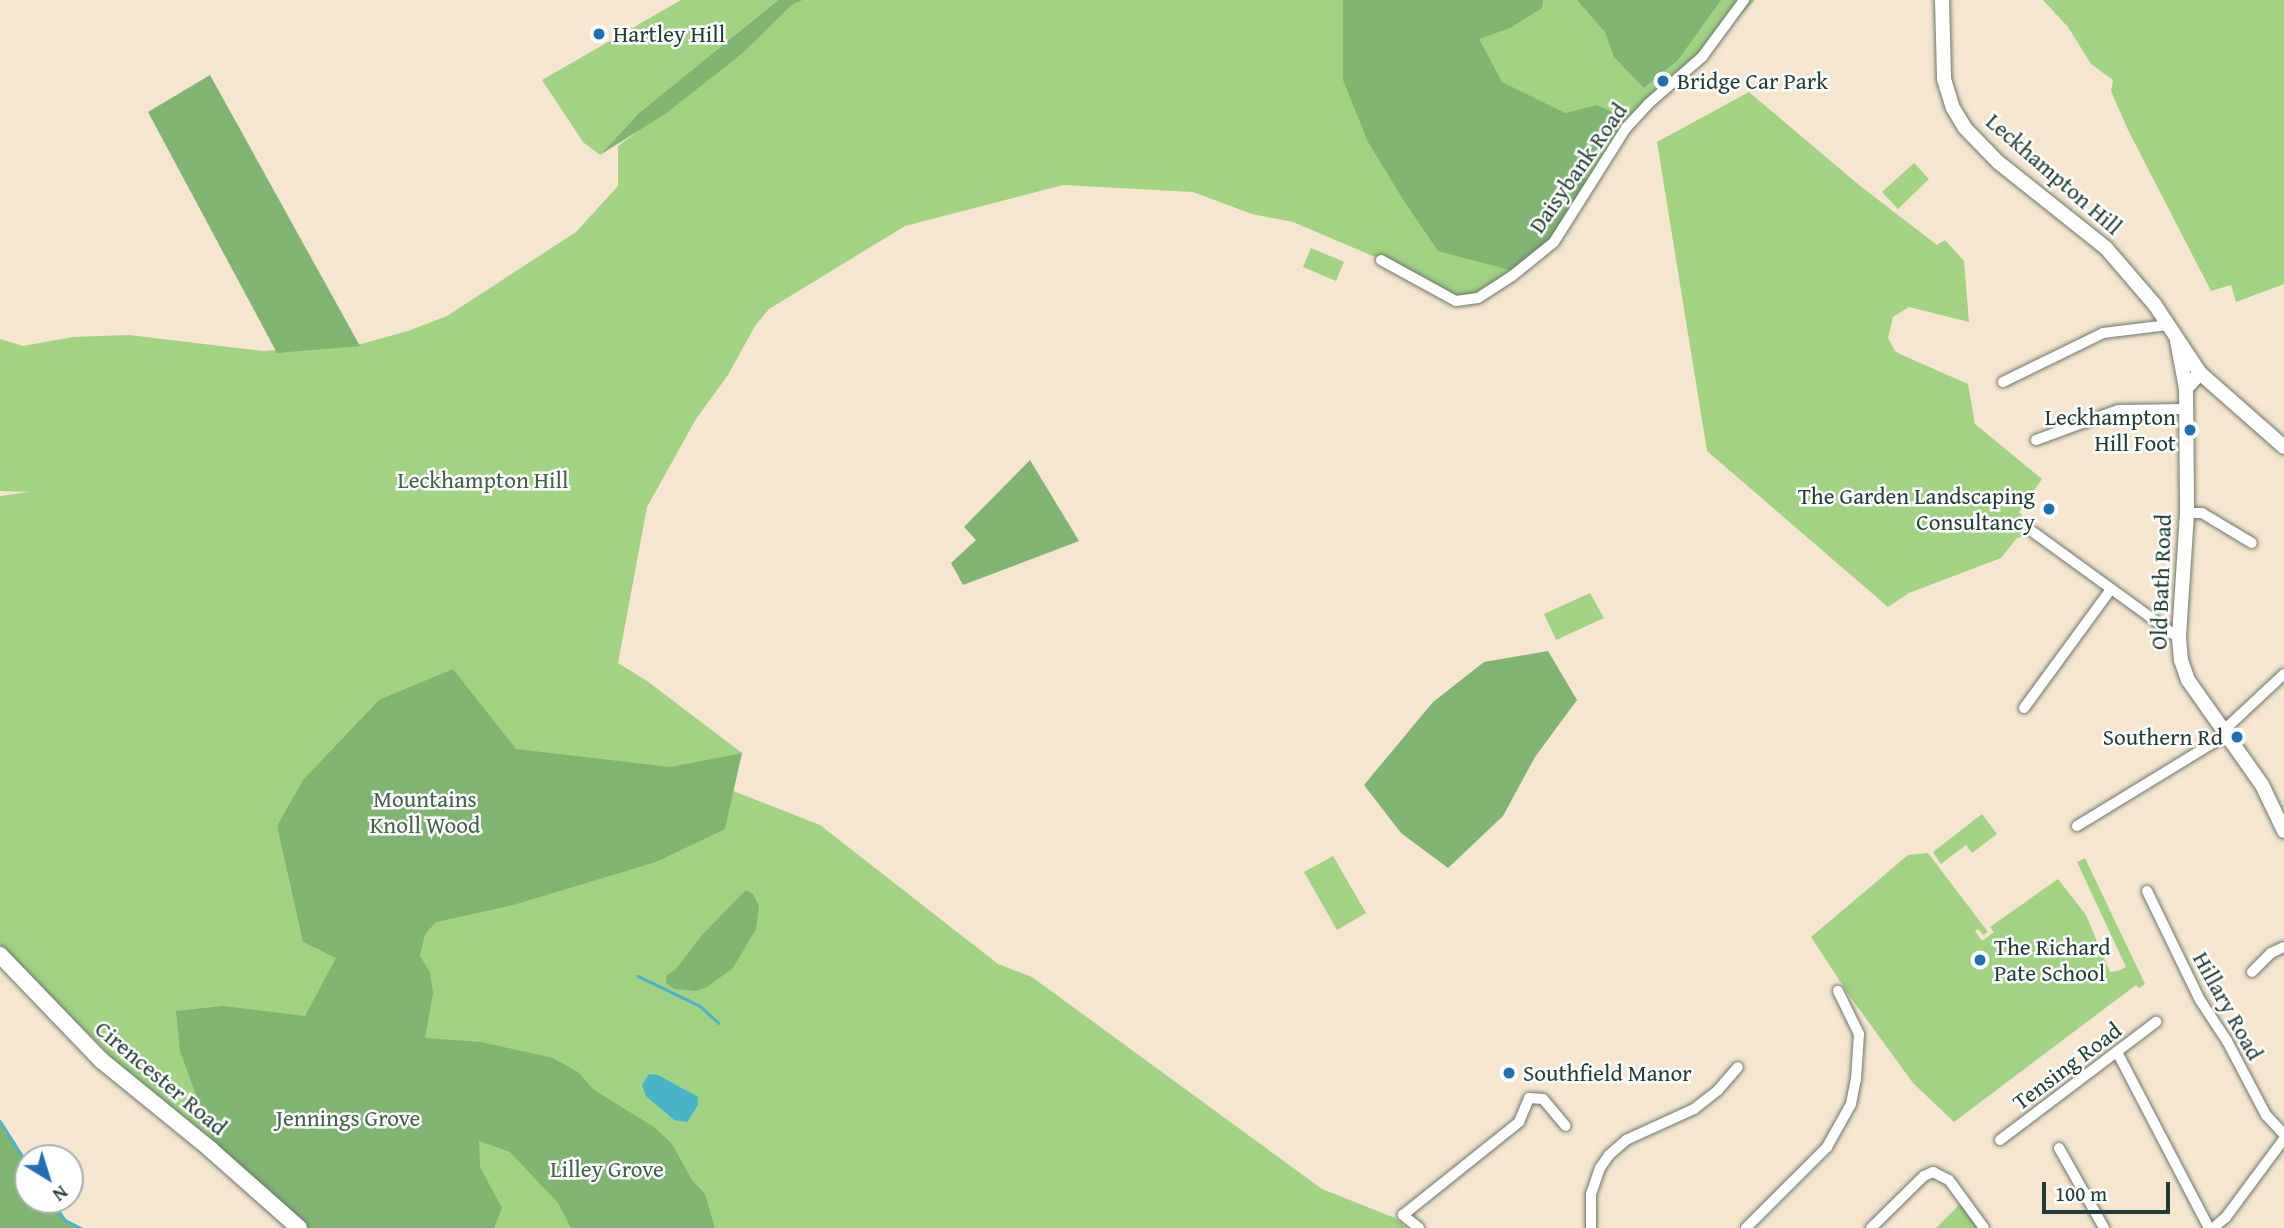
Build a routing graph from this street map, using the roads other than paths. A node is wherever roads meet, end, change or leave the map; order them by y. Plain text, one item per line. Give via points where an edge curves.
1 (1744, 0) edge
2 (1941, 0) edge
3 (1381, 260) dead end
4 (2173, 331) junction
5 (2200, 373) junction
6 (2003, 382) dead end
7 (2186, 388) junction
8 (2186, 409) junction
9 (2036, 440) dead end
10 (2284, 447) edge
11 (2187, 513) junction
12 (2033, 532) dead end
13 (2252, 543) dead end
14 (2111, 589) junction
15 (2179, 638) junction
16 (2284, 674) edge
17 (2024, 708) dead end
18 (2224, 733) junction
19 (2077, 827) dead end
20 (2284, 831) edge
21 (2147, 891) dead end
22 (2284, 947) edge
23 (0, 955) edge
24 (2252, 972) dead end
25 (1838, 991) dead end
26 (2157, 1022) dead end
27 (2117, 1052) junction
28 (1738, 1067) dead end
29 (1566, 1126) dead end
30 (2284, 1136) edge
31 (2000, 1140) dead end
32 (2059, 1148) dead end
33 (299, 1228) edge
34 (1419, 1228) edge
35 (1591, 1228) edge
36 (1745, 1228) edge
37 (1871, 1228) edge
38 (1984, 1228) edge
39 (2104, 1228) edge
40 (2211, 1228) edge

1 - 3 street, Daisybank Road via 1702,57 1626,128 1554,242 1505,281 1478,298 1456,301
2 - 4 street, Leckhampton Hill via 1944,79 1965,128 1998,162 2106,248
4 - 5 street, Leckhampton Hill
4 - 6 street via 2103,333
4 - 7 street, Old Bath Road
5 - 7 street
5 - 10 street, Leckhampton Hill
7 - 8 street, Old Bath Road
8 - 9 street via 2118,410
8 - 11 street, Old Bath Road
11 - 13 street via 2202,513
11 - 15 street, Old Bath Road
12 - 14 street
14 - 15 street
14 - 17 street
15 - 18 street, Old Bath Road via 2188,680
16 - 18 street
18 - 19 street
18 - 20 street, Old Bath Road via 2262,785
21 - 30 street, Hillary Road via 2200,1000 2266,1115
22 - 24 street
23 - 33 main road, Cirencester Road via 101,1060
25 - 36 street via 1859,1034 1851,1104 1827,1147
26 - 27 street, Tensing Road
27 - 31 street, Tensing Road
27 - 40 street
28 - 35 street via 1694,1109 1626,1140 1609,1155 1591,1194
29 - 34 street via 1543,1099 1529,1098 1519,1122 1403,1214
30 - 40 street via 2226,1217
32 - 39 street
37 - 38 street via 1924,1176 1937,1172 1949,1180

